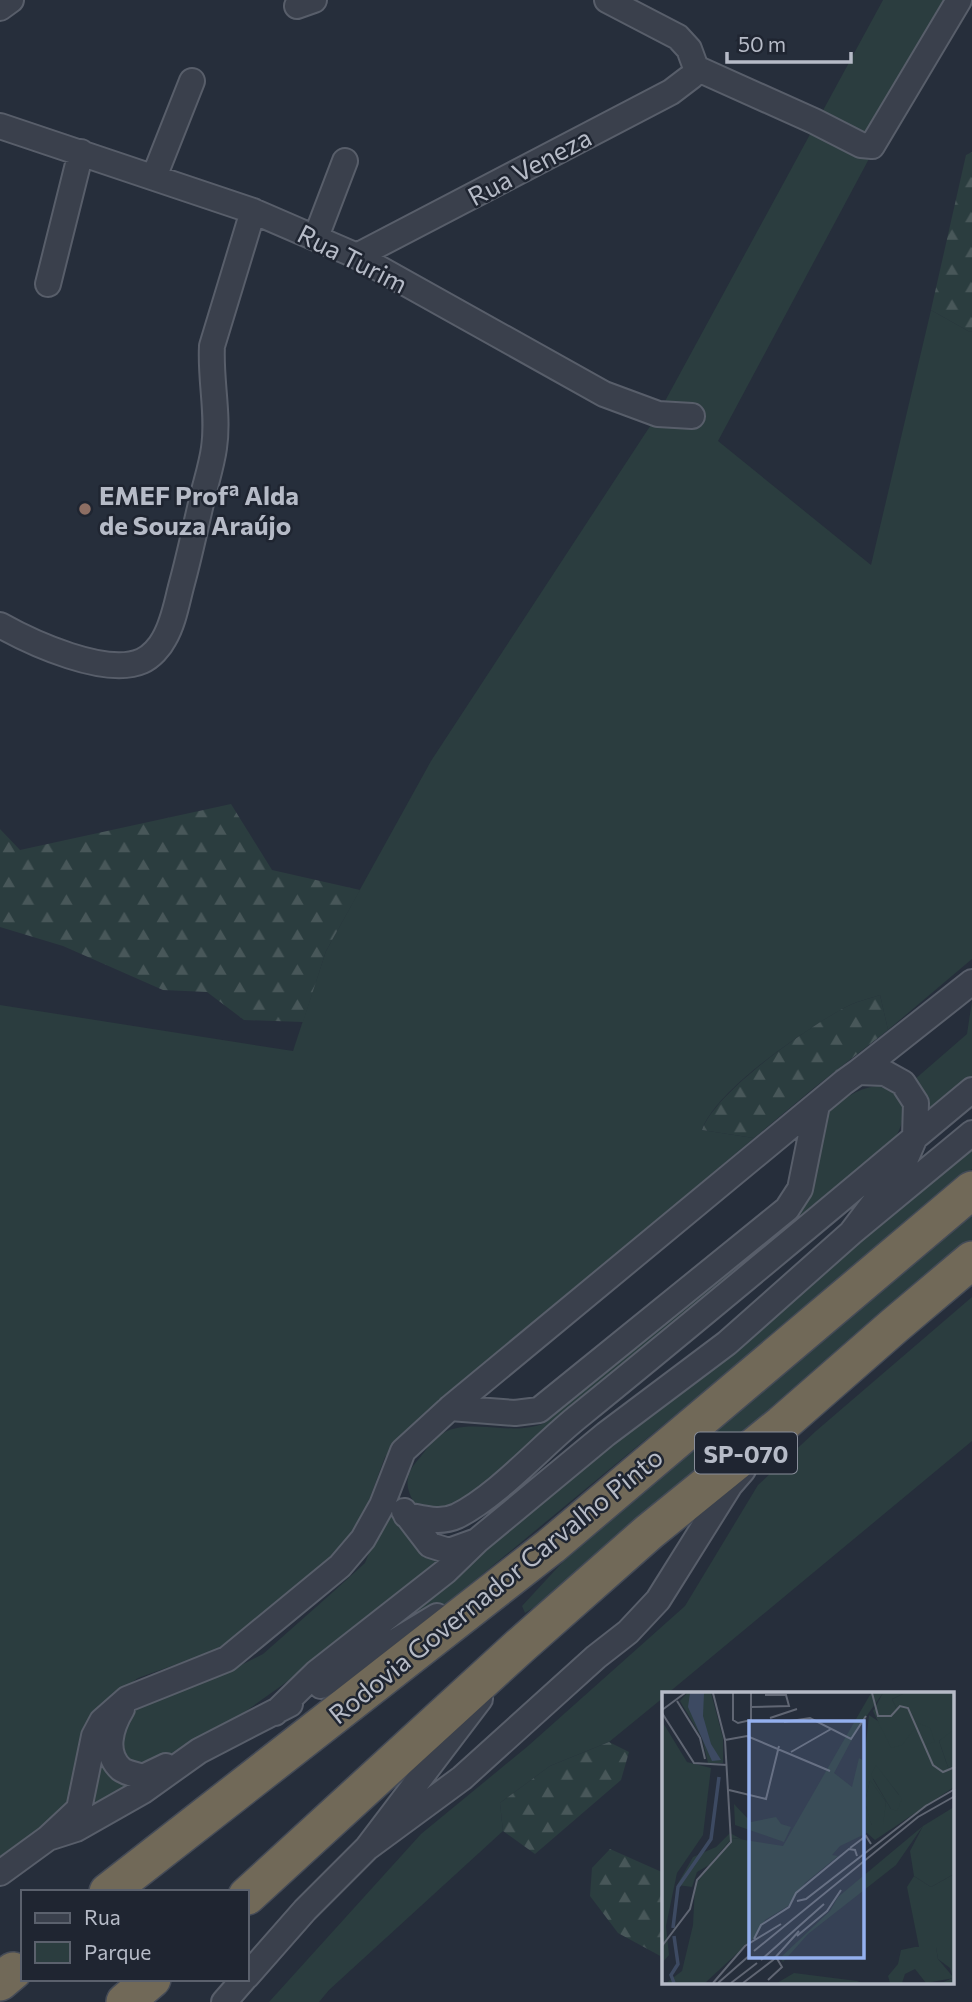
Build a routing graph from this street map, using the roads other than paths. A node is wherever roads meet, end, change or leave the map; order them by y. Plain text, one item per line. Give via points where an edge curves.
1 (11, 0) edge
2 (607, 0) edge
3 (959, 0) edge
4 (0, 8) edge
5 (696, 68) junction
6 (192, 81) dead end
7 (0, 126) edge
8 (81, 152) junction
9 (345, 161) dead end
10 (154, 177) junction
11 (253, 211) junction
12 (316, 237) junction
13 (357, 256) junction
14 (48, 284) dead end
15 (692, 416) dead end
16 (0, 625) edge
17 (972, 982) edge
18 (858, 1072) junction
19 (972, 1090) edge
20 (817, 1105) junction
21 (972, 1133) edge
22 (915, 1137) junction
23 (972, 1190) edge
24 (851, 1233) junction
25 (972, 1260) edge
26 (674, 1340) junction
27 (450, 1408) junction
28 (782, 1424) junction
29 (606, 1434) junction
30 (393, 1475) junction
31 (406, 1515) junction
32 (478, 1540) junction
33 (551, 1546) junction
34 (520, 1646) junction
35 (127, 1699) junction
36 (275, 1713) junction
37 (199, 1751) junction
38 (48, 1838) junction
39 (367, 1848) junction
40 (0, 1873) edge
41 (111, 1890) edge
42 (248, 1895) edge
43 (248, 1977) edge
44 (150, 1981) edge
45 (125, 2002) edge

1 - 4 street
2 - 5 street via 678,37
3 - 5 street via 875,142 866,147
5 - 13 street, Rua Veneza via 671,92
6 - 10 street
7 - 8 street, Rua Turim
8 - 10 street, Rua Turim
8 - 14 street
9 - 12 street
10 - 11 street, Rua Turim
11 - 12 street, Rua Turim
11 - 16 street via 212,346 214,447 164,640 140,662 105,663 69,656
12 - 13 street, Rua Turim
13 - 15 street, Rua Turim via 604,394 658,414
17 - 18 street
18 - 20 street
18 - 22 street via 885,1073 903,1083 916,1103
19 - 22 street
20 - 27 street
20 - 27 street via 800,1189 787,1209 539,1410 515,1413
21 - 24 street
22 - 24 street via 900,1170
22 - 26 street
23 - 33 highway, Rodovia Governador Carvalho Pinto / SP-070
24 - 29 street via 727,1343
25 - 28 highway, SP-070
26 - 29 street
26 - 31 street via 456,1516 438,1521
27 - 30 street via 403,1451
28 - 34 highway, SP-070 via 649,1532
28 - 39 street via 730,1485 658,1600 628,1632 462,1778
29 - 32 street
30 - 31 street
30 - 35 street via 363,1539 340,1566 227,1660
31 - 32 street via 430,1545 449,1551
32 - 36 street via 316,1673
33 - 36 street
33 - 41 highway, Rodovia Governador Carvalho Pinto / SP-070
34 - 39 street
34 - 42 highway, SP-070
35 - 37 street via 112,1725 110,1753 122,1769 143,1777
35 - 38 street via 102,1721 94,1736 79,1809
36 - 37 street
37 - 38 street via 143,1791 76,1829
38 - 40 street
39 - 43 street via 305,1910
44 - 45 highway

